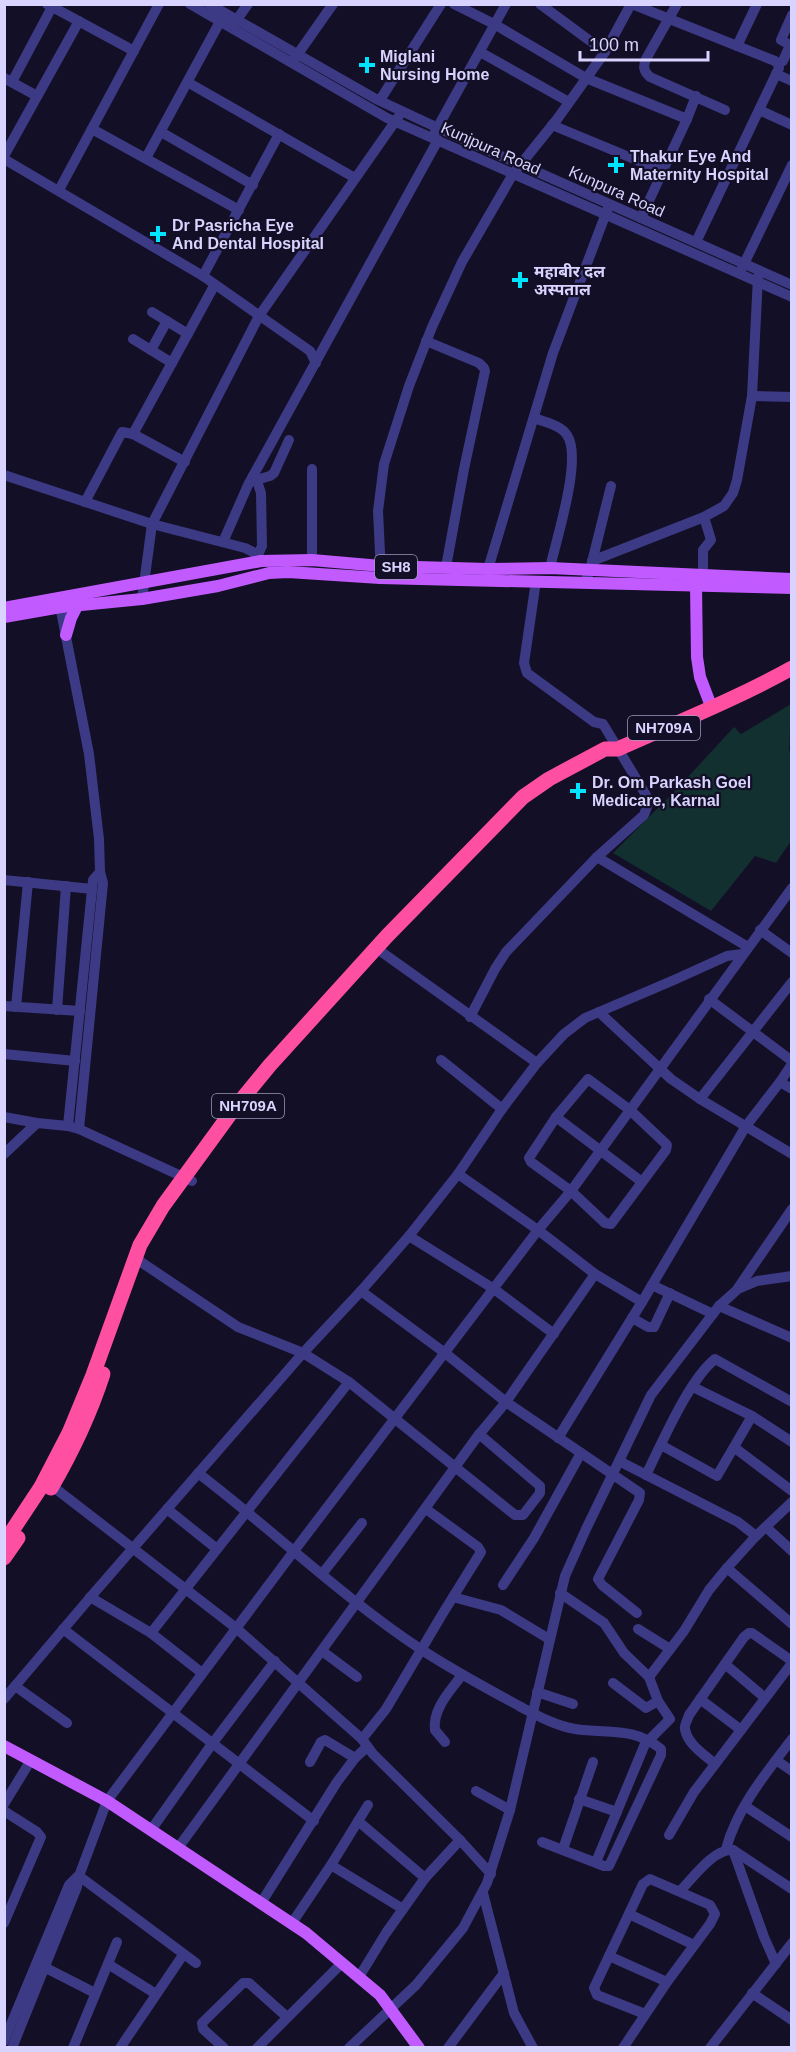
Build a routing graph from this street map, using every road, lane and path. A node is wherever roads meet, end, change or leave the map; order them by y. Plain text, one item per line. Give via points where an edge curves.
1 (159, 4) edge
2 (190, 4) edge
3 (209, 4) edge
4 (248, 4) edge
5 (333, 4) edge
6 (441, 4) edge
7 (454, 4) edge
8 (506, 4) edge
9 (540, 4) edge
10 (632, 4) edge
11 (677, 4) edge
12 (757, 4) edge
13 (50, 6) edge
14 (792, 15) edge
15 (222, 17) junction
16 (670, 19) junction
17 (79, 21) junction
18 (234, 24) junction
19 (494, 24) junction
20 (737, 46) junction
21 (134, 51) junction
22 (480, 52) junction
23 (605, 52) junction
24 (295, 59) junction
25 (782, 66) edge
26 (586, 78) junction
27 (8, 80) edge
28 (792, 81) edge
29 (189, 83) junction
30 (37, 96) junction
31 (696, 96) junction
32 (380, 100) junction
33 (569, 102) junction
34 (725, 110) dead end
35 (759, 110) junction
36 (402, 111) junction
37 (687, 119) junction
38 (395, 121) junction
39 (552, 125) junction
40 (792, 125) edge
41 (92, 129) junction
42 (160, 132) junction
43 (279, 134) junction
44 (436, 135) junction
45 (4, 157) edge
46 (146, 158) junction
47 (792, 165) edge
48 (517, 169) junction
49 (663, 171) junction
50 (355, 178) junction
51 (253, 185) junction
52 (59, 190) junction
53 (608, 209) junction
54 (239, 210) junction
55 (641, 218) junction
56 (696, 242) junction
57 (744, 263) junction
58 (759, 270) junction
59 (739, 274) junction
60 (202, 276) junction
61 (758, 282) junction
62 (214, 286) junction
63 (790, 289) edge
64 (152, 312) dead end
65 (259, 316) junction
66 (167, 321) junction
67 (188, 334) junction
68 (133, 339) dead end
69 (426, 341) junction
70 (152, 350) junction
71 (172, 363) junction
72 (316, 363) junction
73 (752, 396) junction
74 (792, 398) edge
75 (534, 418) junction
76 (133, 434) junction
77 (289, 440) dead end
78 (185, 462) junction
79 (312, 469) dead end
80 (4, 475) edge
81 (255, 478) junction
82 (611, 486) dead end
83 (85, 502) junction
84 (704, 517) junction
85 (152, 524) junction
86 (223, 542) junction
87 (259, 559) junction
88 (312, 560) junction
89 (591, 566) junction
90 (446, 567) junction
91 (550, 568) junction
92 (341, 569) junction
93 (488, 569) junction
94 (381, 572) junction
95 (423, 573) junction
96 (792, 579) edge
97 (699, 580) junction
98 (536, 581) junction
99 (585, 582) junction
100 (739, 582) junction
101 (145, 583) junction
102 (792, 588) edge
103 (142, 599) junction
104 (60, 603) junction
105 (78, 606) junction
106 (4, 608) edge
107 (4, 617) edge
108 (66, 634) junction
109 (792, 660) edge
110 (792, 668) edge
111 (729, 698) junction
112 (711, 706) junction
113 (618, 749) junction
114 (597, 858) junction
115 (100, 872) junction
116 (4, 880) edge
117 (28, 882) junction
118 (66, 886) junction
119 (792, 888) edge
120 (92, 889) junction
121 (760, 930) junction
122 (380, 950) junction
123 (745, 950) junction
124 (792, 952) edge
125 (792, 982) edge
126 (709, 999) junction
127 (4, 1006) edge
128 (16, 1007) junction
129 (57, 1010) junction
130 (80, 1011) junction
131 (599, 1011) junction
132 (470, 1017) junction
133 (754, 1032) junction
134 (4, 1054) edge
135 (441, 1060) dead end
136 (75, 1061) junction
137 (792, 1062) edge
138 (537, 1063) junction
139 (659, 1069) junction
140 (780, 1082) junction
141 (792, 1089) edge
142 (700, 1099) junction
143 (502, 1109) junction
144 (630, 1110) junction
145 (4, 1117) edge
146 (556, 1117) junction
147 (37, 1123) junction
148 (68, 1126) junction
149 (746, 1126) junction
150 (79, 1129) junction
151 (600, 1150) junction
152 (4, 1154) edge
153 (792, 1154) edge
154 (458, 1174) junction
155 (188, 1179) junction
156 (642, 1182) junction
157 (571, 1191) junction
158 (792, 1209) edge
159 (538, 1230) junction
160 (409, 1236) junction
161 (138, 1260) junction
162 (595, 1274) junction
163 (792, 1276) edge
164 (652, 1285) junction
165 (738, 1288) junction
166 (494, 1289) junction
167 (361, 1291) junction
168 (670, 1293) junction
169 (642, 1302) junction
170 (716, 1310) junction
171 (632, 1318) junction
172 (554, 1335) junction
173 (792, 1338) edge
174 (303, 1353) junction
175 (445, 1353) junction
176 (349, 1382) junction
177 (693, 1387) junction
178 (506, 1402) junction
179 (792, 1402) edge
180 (752, 1416) junction
181 (395, 1419) junction
182 (479, 1434) junction
183 (558, 1438) junction
184 (792, 1442) edge
185 (661, 1445) junction
186 (735, 1448) junction
187 (581, 1453) junction
188 (619, 1461) junction
189 (456, 1467) junction
190 (198, 1473) junction
191 (612, 1474) junction
192 (646, 1475) junction
193 (48, 1483) junction
194 (792, 1491) edge
195 (790, 1506) edge
196 (167, 1509) junction
197 (426, 1509) junction
198 (247, 1511) junction
199 (362, 1523) dead end
200 (766, 1527) junction
201 (756, 1536) junction
202 (4, 1543) edge
203 (133, 1548) junction
204 (217, 1550) junction
205 (294, 1551) junction
206 (792, 1551) edge
207 (4, 1558) edge
208 (727, 1568) junction
209 (322, 1574) junction
210 (503, 1585) dead end
211 (186, 1589) junction
212 (560, 1593) junction
213 (90, 1597) junction
214 (453, 1597) junction
215 (357, 1603) junction
216 (637, 1613) dead end
217 (792, 1624) edge
218 (236, 1628) junction
219 (63, 1629) junction
220 (638, 1629) dead end
221 (151, 1633) junction
222 (549, 1639) junction
223 (670, 1649) junction
224 (421, 1650) junction
225 (322, 1651) junction
226 (275, 1661) junction
227 (792, 1662) edge
228 (725, 1664) junction
229 (202, 1673) junction
230 (462, 1675) junction
231 (357, 1677) dead end
232 (649, 1677) junction
233 (298, 1682) junction
234 (613, 1683) dead end
235 (15, 1686) junction
236 (537, 1692) junction
237 (765, 1698) junction
238 (4, 1699) edge
239 (700, 1699) junction
240 (658, 1701) junction
241 (573, 1704) dead end
242 (173, 1712) junction
243 (531, 1713) junction
244 (67, 1723) dead end
245 (741, 1730) junction
246 (648, 1739) junction
247 (792, 1739) edge
248 (445, 1742) dead end
249 (364, 1743) junction
250 (212, 1744) junction
251 (4, 1746) edge
252 (355, 1758) junction
253 (31, 1760) junction
254 (776, 1760) junction
255 (310, 1762) dead end
256 (593, 1762) dead end
257 (715, 1764) junction
258 (240, 1765) junction
259 (792, 1770) edge
260 (476, 1791) dead end
261 (579, 1799) junction
262 (107, 1801) junction
263 (368, 1805) dead end
264 (745, 1806) junction
265 (510, 1810) junction
266 (5, 1811) edge
267 (617, 1812) junction
268 (314, 1821) junction
269 (358, 1821) junction
270 (151, 1830) junction
271 (669, 1835) dead end
272 (792, 1837) edge
273 (460, 1840) junction
274 (542, 1842) dead end
275 (178, 1848) junction
276 (562, 1849) junction
277 (730, 1849) junction
278 (596, 1862) junction
279 (331, 1865) junction
280 (491, 1874) junction
281 (79, 1876) junction
282 (424, 1878) junction
283 (792, 1889) edge
284 (680, 1891) junction
285 (483, 1893) junction
286 (261, 1903) junction
287 (403, 1909) junction
288 (629, 1914) junction
289 (4, 1923) edge
290 (292, 1923) junction
291 (117, 1942) dead end
292 (792, 1943) edge
293 (694, 1945) junction
294 (183, 1955) junction
295 (609, 1956) junction
296 (196, 1963) dead end
297 (342, 1963) junction
298 (108, 1964) junction
299 (776, 1964) junction
300 (44, 1967) junction
301 (504, 1973) junction
302 (359, 1977) junction
303 (667, 1982) junction
304 (95, 1993) junction
305 (753, 1993) junction
306 (156, 1994) junction
307 (390, 2009) junction
308 (645, 2014) junction
309 (287, 2017) junction
310 (792, 2020) edge
311 (4, 2041) edge
312 (125, 2046) edge
313 (12, 2048) edge
314 (73, 2048) edge
315 (224, 2048) edge
316 (257, 2048) edge
317 (349, 2048) edge
318 (419, 2048) edge
319 (448, 2048) edge
320 (533, 2048) edge
321 (623, 2048) edge
322 (710, 2048) edge

1 - 21 street
2 - 15 street, Kunjpura Road
3 - 15 street
4 - 18 street
5 - 24 street
6 - 32 street
7 - 19 street
8 - 19 street
9 - 23 street
10 - 16 street
10 - 23 street
11 - 16 street
12 - 20 street
13 - 17 street
13 - 27 street
14 - 25 street via 781,40 790,45
15 - 18 street, Kunjpura Road
15 - 29 street
16 - 20 street
16 - 31 street via 646,58 645,73
17 - 21 street
17 - 30 street
18 - 24 street, Kunjpura Road
19 - 22 street
19 - 26 street
20 - 25 street
21 - 41 street
22 - 33 street
22 - 44 street
23 - 26 street
24 - 32 street
24 - 38 street, Kunjpura Road
25 - 28 street
25 - 35 street
26 - 33 street
26 - 37 street
27 - 30 street
29 - 42 street
29 - 43 street
30 - 45 street
31 - 34 street
31 - 37 street
32 - 36 street
33 - 39 street
35 - 40 street
35 - 56 street
36 - 38 street
36 - 44 street
37 - 49 street
38 - 44 street, Kunjpura Road
38 - 50 street
39 - 48 street
39 - 49 street
41 - 46 street
41 - 52 street
42 - 46 street
42 - 51 street
43 - 50 street
43 - 51 street
44 - 48 street, Kunjpura Road
44 - 72 street
45 - 52 street
46 - 54 street
47 - 57 street
48 - 53 street, Kunjpura Road
48 - 69 street via 462,262
49 - 55 street
50 - 65 street
51 - 54 street
52 - 60 street
53 - 55 street, Kunpura Road
53 - 59 street, Kunjpura Road
53 - 75 street via 552,353
54 - 60 street
55 - 56 street, Kunpura Road
56 - 57 street, Kunpura Road
57 - 58 street, Kunpura Road
57 - 59 street
58 - 61 street
58 - 63 street, Kunpura Road
59 - 61 street, Kunjpura Road
60 - 62 street
61 - 63 street, Kunjpura Road
61 - 73 street
62 - 65 street
62 - 67 street
64 - 66 street
65 - 72 street via 310,351
65 - 78 street
66 - 67 street
66 - 70 street
67 - 71 street
68 - 70 street
69 - 90 street via 479,363 485,371
69 - 94 street via 384,464 378,511
70 - 71 street
71 - 76 street
72 - 81 street
73 - 74 street
73 - 84 street via 733,493 724,506
75 - 91 street via 564,430 573,451 572,473
75 - 93 street
76 - 78 street
76 - 83 street via 119,435
77 - 81 street via 274,473
78 - 85 street
79 - 88 street
80 - 83 street
81 - 86 street
81 - 87 street via 261,493
82 - 89 street
83 - 85 street
84 - 89 street
84 - 97 street via 711,540 703,550
85 - 86 street
85 - 101 street
86 - 87 street via 249,549
87 - 88 main road, SH8
87 - 101 main road, SH8
88 - 92 main road, SH8
89 - 91 main road, SH8
89 - 97 main road, SH8
89 - 99 street
90 - 93 main road, SH8
90 - 95 main road, SH8
91 - 93 main road, SH8
92 - 94 main road, SH8
92 - 103 main road, SH8 via 269,573
94 - 95 main road, SH8
95 - 98 main road, SH8
96 - 100 main road, SH8
97 - 99 main road, SH8
97 - 100 main road, SH8
97 - 112 main road via 697,657
98 - 99 main road, SH8
98 - 113 street via 524,663 527,673 594,722 603,724
100 - 102 main road, SH8
101 - 103 street
101 - 104 main road, SH8
103 - 105 main road, SH8
104 - 105 main road, SH8
104 - 106 main road, SH8
104 - 107 main road, SH8
104 - 108 street
105 - 108 main road
108 - 115 street via 89,754
109 - 111 highway, NH709A
110 - 111 highway, NH709A
111 - 112 highway, NH709A
112 - 113 highway, NH709A
113 - 114 street via 648,804 644,815
113 - 122 highway, NH709A via 610,758 526,807
114 - 123 street
114 - 132 street via 506,952
115 - 120 street
115 - 150 street via 103,883
116 - 117 street
117 - 118 street
117 - 128 street
118 - 120 street
118 - 129 street
119 - 121 street
120 - 130 street
121 - 123 street
121 - 124 street
122 - 132 street
122 - 155 highway, NH709A
123 - 126 street
123 - 131 street
125 - 133 street
126 - 133 street
126 - 139 street
127 - 128 street
128 - 129 street
129 - 130 street
130 - 136 street
131 - 138 street via 564,1034
131 - 139 street
132 - 138 street
133 - 137 street
133 - 142 street
134 - 136 street
135 - 143 street
136 - 148 street
137 - 140 street
138 - 143 street
139 - 142 street
139 - 144 street
140 - 141 street
140 - 149 street
142 - 149 street
143 - 154 street
144 - 146 street via 587,1079
144 - 151 street
144 - 156 street via 667,1145
145 - 147 street
146 - 151 street
146 - 157 street via 528,1158
147 - 148 street
147 - 152 street
148 - 150 street
149 - 153 street
149 - 164 street
150 - 155 street
151 - 156 street
151 - 157 street
154 - 159 street
154 - 160 street
155 - 161 highway, NH709A
156 - 157 street via 611,1224 605,1223
157 - 159 street
158 - 165 street
159 - 162 street
159 - 166 street
160 - 166 street
160 - 167 street
161 - 174 street via 238,1327
161 - 193 highway, NH709A via 96,1395 68,1459
162 - 169 street
162 - 172 street
163 - 165 street
164 - 168 street
164 - 169 street
165 - 170 street
166 - 172 street
166 - 175 street
167 - 174 street
167 - 175 street
168 - 170 street
168 - 171 street via 654,1327
169 - 171 street
170 - 173 street
170 - 188 street via 651,1395
171 - 183 street
172 - 178 street
174 - 176 street
174 - 190 street
175 - 178 street
175 - 181 street
176 - 181 street
176 - 198 street
177 - 179 street via 718,1359
177 - 180 street
177 - 185 street
178 - 182 street
178 - 183 street
180 - 184 street
180 - 186 street
181 - 189 street
181 - 205 street
182 - 189 street
182 - 189 street via 540,1486 540,1493 518,1516
183 - 187 street
185 - 186 street via 715,1476
185 - 192 street
186 - 194 street
187 - 191 street
187 - 210 street
188 - 191 street
188 - 192 street
189 - 197 street
190 - 196 street
190 - 198 street
191 - 212 street via 571,1560
191 - 216 street via 641,1495 598,1579
192 - 201 street via 729,1517
193 - 202 highway, NH709A
193 - 203 street
193 - 207 highway, NH709A
195 - 200 street
196 - 203 street
196 - 204 street
197 - 214 street via 481,1551
197 - 215 street
198 - 204 street
198 - 205 street
199 - 209 street
200 - 201 street
200 - 206 street
201 - 208 street
203 - 211 street
203 - 213 street
204 - 211 street
205 - 209 street
205 - 218 street
208 - 217 street
208 - 223 street
209 - 215 street
211 - 218 street
211 - 221 street
212 - 222 street
212 - 232 street via 601,1621 624,1653
213 - 219 street
213 - 221 street
214 - 222 street via 501,1610
214 - 224 street
215 - 224 street
215 - 225 street
218 - 226 street
218 - 229 street
219 - 235 street
219 - 242 street
220 - 223 street
221 - 229 street
222 - 236 street
223 - 232 street
224 - 230 street
224 - 249 street
225 - 231 street
225 - 233 street
226 - 233 street
226 - 250 street
227 - 228 street via 750,1632
227 - 237 street
228 - 237 street
228 - 239 street
229 - 242 street
230 - 243 street
230 - 248 street via 435,1719 435,1730
232 - 240 street
233 - 249 street
233 - 258 street
234 - 240 street via 646,1708
235 - 238 street
235 - 244 street
236 - 241 street
236 - 243 street
237 - 245 street
239 - 245 street
239 - 257 street via 685,1730 694,1745
240 - 246 street via 670,1721
242 - 250 street
242 - 262 street
243 - 246 street via 569,1728 626,1732
243 - 265 street
245 - 257 street
246 - 267 street
246 - 278 street via 662,1749 661,1755 612,1862 607,1866
247 - 254 street
249 - 252 street
249 - 273 street
250 - 258 street
250 - 270 street
251 - 253 main road
252 - 255 street via 325,1740
252 - 268 street
253 - 262 main road
253 - 266 street
254 - 259 street
254 - 264 street
256 - 261 street
257 - 271 street
258 - 268 street
258 - 275 street
260 - 265 street
261 - 267 street
261 - 276 street
262 - 270 main road
262 - 281 street
263 - 269 street
264 - 272 street
264 - 277 street via 732,1828
265 - 280 street
266 - 289 street via 41,1838
267 - 278 street
268 - 286 street
269 - 279 street
269 - 282 street
270 - 275 main road
273 - 280 street
273 - 282 street
274 - 276 street
275 - 286 main road
276 - 278 street
277 - 283 street
277 - 284 street via 712,1858
277 - 299 street
279 - 287 street
279 - 290 street
280 - 285 street
281 - 294 street
281 - 300 street
281 - 311 street via 69,1885
282 - 287 street
284 - 288 street via 647,1879
284 - 293 street via 715,1911
285 - 301 street
285 - 307 street via 463,1928 416,1985
286 - 290 main road
287 - 302 street
288 - 293 street
288 - 295 street
290 - 297 main road
291 - 298 street
292 - 299 street
293 - 303 street
294 - 296 street
294 - 306 street
295 - 303 street
295 - 308 street via 594,1986 595,1993
297 - 302 main road
297 - 309 street
298 - 304 street
298 - 306 street
299 - 305 street
300 - 304 street
300 - 313 street
301 - 319 street
301 - 320 street via 517,2022
302 - 307 main road
303 - 308 street
304 - 314 street
305 - 310 street
305 - 322 street
306 - 312 street
307 - 317 street
307 - 318 main road
308 - 321 street
309 - 315 street via 249,1983 243,1983 202,2023 203,2029
309 - 316 street

